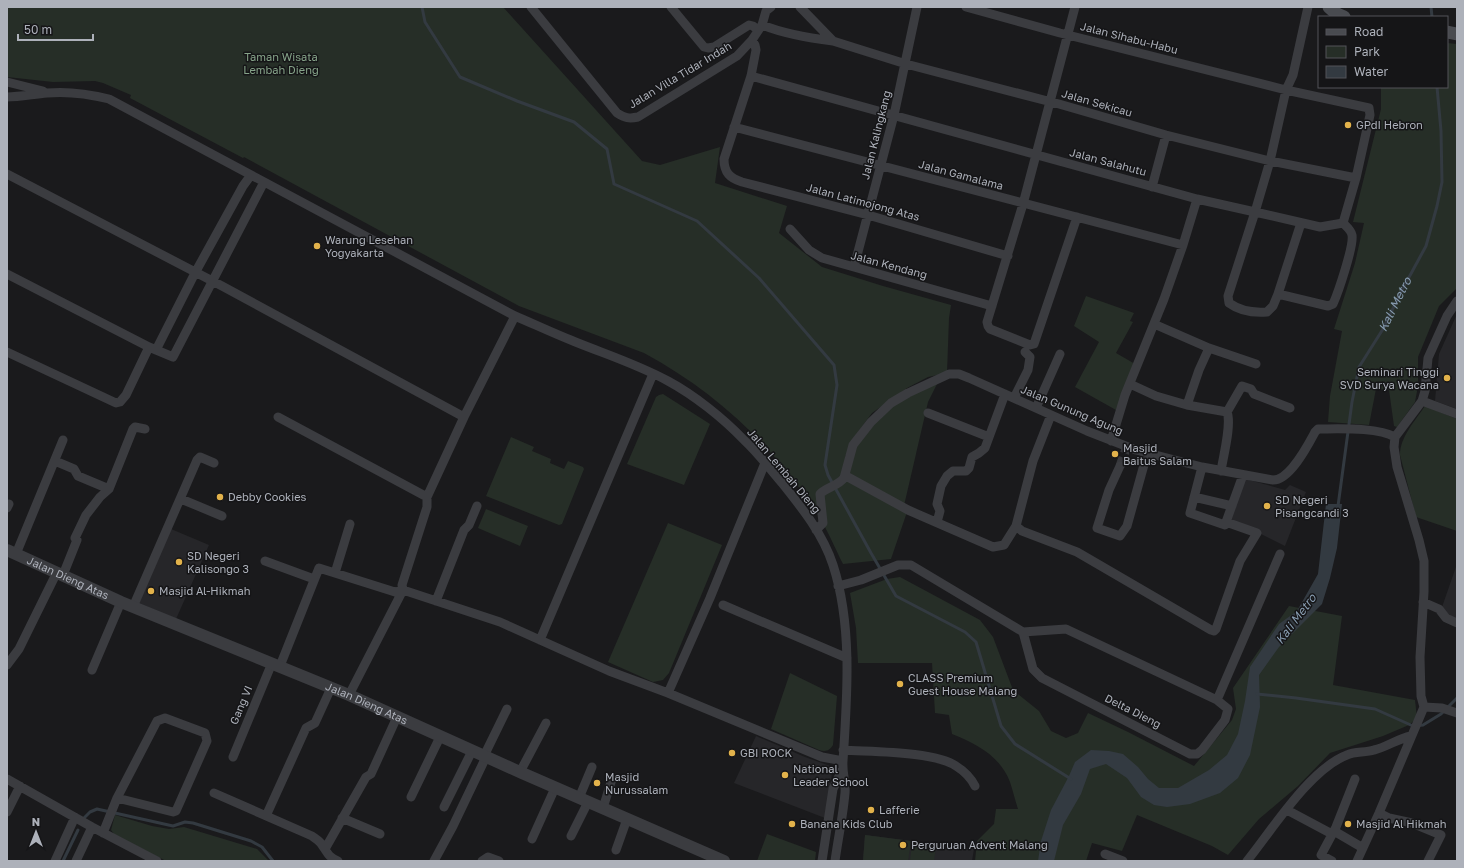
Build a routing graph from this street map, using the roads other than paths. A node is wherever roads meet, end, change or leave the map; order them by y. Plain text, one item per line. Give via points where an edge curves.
1 (531, 7) edge
2 (671, 7) edge
3 (800, 7) edge
4 (917, 7) edge
5 (966, 7) edge
6 (1075, 7) edge
7 (1308, 7) edge
8 (1329, 7) edge
9 (766, 8) edge
10 (1342, 16) edge
11 (760, 28) junction
12 (1068, 35) junction
13 (752, 40) junction
14 (833, 41) junction
15 (906, 64) junction
16 (751, 76) junction
17 (9, 83) edge
18 (1286, 90) junction
19 (48, 93) junction
20 (8, 99) edge
21 (1050, 102) junction
22 (894, 115) junction
23 (734, 127) junction
24 (1166, 135) junction
25 (1035, 155) junction
26 (1270, 161) junction
27 (881, 167) junction
28 (7, 174) edge
29 (251, 175) junction
30 (1356, 178) junction
31 (264, 182) junction
32 (1152, 187) junction
33 (1197, 199) junction
34 (1023, 204) junction
35 (1255, 212) junction
36 (868, 215) junction
37 (1077, 217) junction
38 (1301, 223) junction
39 (1343, 223) junction
40 (790, 229) dead end
41 (1183, 245) junction
42 (1008, 256) junction
43 (854, 267) junction
44 (195, 273) junction
45 (7, 274) edge
46 (211, 282) junction
47 (1278, 294) junction
48 (1457, 301) edge
49 (992, 306) junction
50 (515, 316) junction
51 (1154, 324) junction
52 (153, 348) junction
53 (1209, 348) junction
54 (7, 352) edge
55 (1025, 352) dead end
56 (1060, 354) dead end
57 (1256, 364) dead end
58 (653, 374) junction
59 (1130, 384) junction
60 (1005, 394) junction
61 (1014, 398) junction
62 (1422, 401) junction
63 (1187, 405) junction
64 (1036, 408) junction
65 (1290, 408) dead end
66 (928, 413) dead end
67 (1228, 414) junction
68 (1457, 414) edge
69 (1051, 415) junction
70 (278, 417) dead end
71 (464, 417) junction
72 (145, 429) dead end
73 (989, 437) junction
74 (1396, 437) junction
75 (63, 440) dead end
76 (1112, 441) junction
77 (1147, 454) junction
78 (55, 460) junction
79 (214, 463) dead end
80 (765, 463) junction
81 (1120, 466) tunnel mouth
82 (1202, 467) junction
83 (1221, 471) junction
84 (1242, 475) junction
85 (844, 479) junction
86 (109, 489) junction
87 (427, 497) junction
88 (1194, 497) junction
89 (180, 499) junction
90 (477, 506) dead end
91 (1232, 506) junction
92 (222, 516) dead end
93 (937, 522) junction
94 (1226, 522) junction
95 (350, 524) dead end
96 (1016, 526) junction
97 (816, 530) junction
98 (11, 552) edge
99 (1280, 554) dead end
100 (264, 561) dead end
101 (60, 573) junction
102 (336, 573) junction
103 (314, 579) junction
104 (838, 586) junction
105 (403, 590) junction
106 (436, 601) junction
107 (121, 602) junction
108 (1423, 602) junction
109 (723, 604) dead end
110 (133, 607) junction
111 (1457, 623) edge
112 (1023, 632) junction
113 (540, 640) junction
114 (846, 658) junction
115 (7, 665) edge
116 (276, 665) junction
117 (92, 670) dead end
118 (331, 688) junction
119 (668, 693) junction
120 (349, 695) junction
121 (1217, 700) junction
122 (1424, 707) junction
123 (507, 709) dead end
124 (1456, 712) edge
125 (397, 717) junction
126 (546, 723) dead end
127 (1413, 733) junction
128 (440, 737) junction
129 (843, 750) junction
130 (472, 751) junction
131 (233, 757) dead end
132 (485, 757) junction
133 (842, 766) junction
134 (592, 767) dead end
135 (520, 772) junction
136 (7, 779) edge
137 (612, 779) dead end
138 (1355, 779) dead end
139 (20, 786) junction
140 (975, 786) dead end
141 (555, 788) junction
142 (833, 789) junction
143 (845, 791) junction
144 (214, 793) dead end
145 (411, 797) dead end
146 (116, 800) junction
147 (583, 800) junction
148 (444, 807) dead end
149 (603, 808) junction
150 (1287, 810) junction
151 (7, 812) edge
152 (1379, 814) junction
153 (266, 816) junction
154 (75, 817) junction
155 (342, 818) junction
156 (627, 819) junction
157 (92, 827) junction
158 (103, 833) junction
159 (1333, 833) junction
160 (380, 834) dead end
161 (571, 836) dead end
162 (532, 839) dead end
163 (1363, 848) junction
164 (325, 849) junction
165 (824, 849) junction
166 (616, 850) dead end
167 (836, 851) junction
168 (1105, 854) dead end
169 (56, 861) edge
170 (76, 861) edge
171 (157, 861) edge
172 (338, 861) edge
173 (434, 861) edge
174 (482, 861) edge
175 (499, 861) edge
176 (724, 861) edge
177 (822, 861) edge
178 (835, 861) edge
179 (1123, 861) edge
180 (1247, 861) edge
181 (1332, 861) edge
182 (1357, 861) edge
183 (1428, 861) edge

1 - 13 street, Jalan Villa Tidar Indah via 617,113 625,118 638,117 737,56
2 - 11 street, Jalan Sekicau via 704,47 708,48 714,47 749,25
3 - 14 street
4 - 15 street, Jalan Kalingkang
5 - 12 street, Jalan Sihabu-Habu
6 - 12 street
7 - 18 street via 1293,75
8 - 10 main road
9 - 11 street, Jalan Villa Tidar Indah
11 - 13 street, Jalan Villa Tidar Indah
11 - 14 street, Jalan Sekicau
12 - 18 street, Jalan Sihabu-Habu
12 - 21 street
13 - 16 street via 756,50
14 - 15 street, Jalan Sekicau
15 - 21 street, Jalan Sekicau
15 - 22 street, Jalan Kalingkang
16 - 22 street, Jalan Salahutu
16 - 23 street
17 - 19 street
17 - 20 street
18 - 26 street
18 - 30 street, Jalan Sihabu-Habu via 1369,108 1370,115
19 - 20 street
19 - 29 street, Jalan Lembah Dieng via 83,94 109,99
21 - 24 street, Jalan Sekicau
21 - 25 street
22 - 25 street, Jalan Salahutu
22 - 27 street, Jalan Kalingkang
23 - 27 street, Jalan Gamalama
23 - 36 street, Jalan Latimojong Atas via 724,159 724,167 732,179
24 - 26 street, Jalan Sekicau
24 - 32 street
25 - 32 street, Jalan Salahutu
25 - 34 street
26 - 30 street, Jalan Sekicau
26 - 35 street
27 - 34 street, Jalan Gamalama
27 - 36 street, Jalan Kalingkang
28 - 44 street
29 - 31 street, Jalan Lembah Dieng
29 - 44 street
30 - 39 street
31 - 46 street
31 - 50 street, Jalan Lembah Dieng
32 - 33 street, Jalan Salahutu
33 - 35 street, Jalan Salahutu
33 - 41 street
34 - 37 street, Jalan Gamalama
34 - 42 street
35 - 38 street, Jalan Salahutu
35 - 47 street via 1228,300 1239,309 1267,312
36 - 42 street, Jalan Latimojong Atas
36 - 43 street, Jalan Kalingkang
37 - 41 street, Jalan Gamalama
37 - 49 street via 1034,344 1030,345 990,329 988,322
38 - 39 street, Jalan Salahutu via 1320,227
38 - 47 street
39 - 47 street via 1352,233 1352,241 1333,304 1328,306
40 - 43 street, Jalan Kendang via 809,250 822,258
41 - 51 street
42 - 49 street
43 - 49 street, Jalan Kendang
44 - 46 street
44 - 52 street
45 - 52 street
46 - 52 street via 175,355 170,357
46 - 71 street
48 - 62 street via 1447,316 1428,358
50 - 58 street, Jalan Lembah Dieng
50 - 71 street
51 - 53 street
51 - 59 street
52 - 54 street via 126,395 116,403
53 - 57 street
53 - 63 street
55 - 61 street via 1030,357 1030,364
56 - 64 street
58 - 80 street, Jalan Lembah Dieng via 669,381 719,417 745,440
58 - 113 street
59 - 63 street via 1156,396
59 - 76 street
60 - 61 street, Jalan Gunung Agung
60 - 73 street
60 - 85 street, Jalan Gunung Agung via 959,374 949,374 908,393 891,403 864,430 853,445
61 - 64 street, Jalan Gunung Agung
62 - 68 street
62 - 74 street
63 - 67 street
64 - 69 street, Jalan Gunung Agung
65 - 67 street via 1254,394 1251,389 1242,386
66 - 73 street
67 - 83 street
69 - 76 street, Jalan Gunung Agung
69 - 96 street via 1033,461
70 - 87 street
71 - 87 street
72 - 86 street via 133,429
73 - 93 street via 984,448 972,457 966,471 953,471 941,486
74 - 84 street, Jalan Gunung Agung via 1388,433 1369,431 1318,429 1298,461 1280,479
74 - 108 street via 1394,448 1397,467 1424,561
75 - 78 street
76 - 77 street, Jalan Gunung Agung
77 - 81 street via 1127,526 1120,536 1098,528 1109,490
77 - 82 street, Jalan Gunung Agung
78 - 86 street via 74,469 78,476
78 - 98 street
79 - 89 street via 198,458
80 - 97 street, Jalan Lembah Dieng
80 - 119 street
82 - 83 street, Jalan Gunung Agung
82 - 88 street
83 - 84 street, Jalan Gunung Agung
84 - 91 street
85 - 93 street
85 - 97 street via 820,494 822,523
86 - 101 street via 86,515 77,540
87 - 105 street via 427,507 402,585
88 - 91 street
88 - 94 street via 1190,513 1225,525
89 - 92 street
89 - 110 street
90 - 106 street via 469,525 464,530
91 - 94 street
93 - 96 street via 996,547 1004,545
94 - 96 street via 1256,533 1240,561 1214,631 1077,552 1022,531
95 - 102 street
97 - 104 street, Jalan Lembah Dieng via 833,565
98 - 101 street, Jalan Dieng Atas
99 - 121 street
100 - 103 street
101 - 107 street, Jalan Dieng Atas
101 - 115 street via 19,649
102 - 103 street via 319,568
102 - 105 street via 395,592
103 - 116 street, Gang VI
104 - 112 street via 861,580 891,567 911,565
104 - 114 street, Jalan Lembah Dieng via 844,618
105 - 106 street
105 - 120 street
106 - 113 street via 500,622
107 - 110 street, Jalan Dieng Atas
107 - 117 street
108 - 111 street
108 - 122 street via 1420,657 1421,696
109 - 114 street
110 - 116 street, Jalan Dieng Atas
112 - 121 street via 1066,629
112 - 121 street, Delta Dieng via 1033,669 1039,676 1190,754 1197,754 1202,750 1226,718 1228,709
113 - 119 street via 609,671
114 - 129 street, Jalan Lembah Dieng
116 - 118 street, Jalan Dieng Atas
116 - 131 street, Gang VI
118 - 120 street, Jalan Dieng Atas
118 - 153 street via 315,723 306,728
119 - 133 street
120 - 125 street, Jalan Dieng Atas
122 - 124 street
122 - 127 street
123 - 132 street
125 - 128 street, Jalan Dieng Atas
125 - 155 street via 371,774 366,777
126 - 135 street
127 - 150 street via 1375,750 1348,754 1333,762 1314,777
127 - 152 street
128 - 130 street, Jalan Dieng Atas
128 - 145 street
129 - 133 street, Jalan Lembah Dieng
129 - 140 street via 938,758 956,765 971,778
130 - 132 street, Jalan Dieng Atas
130 - 148 street
132 - 135 street, Jalan Dieng Atas
132 - 173 street
133 - 142 street
133 - 143 street, Jalan Lembah Dieng
134 - 147 street
135 - 141 street, Jalan Dieng Atas
136 - 139 street
137 - 149 street
138 - 159 street
139 - 151 street
139 - 154 street
141 - 147 street, Jalan Dieng Atas
141 - 162 street
142 - 143 street
142 - 165 street
143 - 167 street, Jalan Lembah Dieng
144 - 153 street
146 - 146 street via 176,811 207,741 205,733 165,718 157,721
146 - 158 street
147 - 149 street, Jalan Dieng Atas
147 - 161 street
149 - 156 street, Jalan Dieng Atas
150 - 159 street
150 - 180 street
152 - 163 street
152 - 183 street via 1412,823 1441,835
153 - 164 street via 312,836
154 - 157 street
154 - 169 street
155 - 160 street
155 - 164 street
156 - 166 street
156 - 176 street, Jalan Dieng Atas
157 - 158 street
157 - 170 street
158 - 171 street
159 - 163 street
159 - 181 street via 1321,855
163 - 182 street
164 - 172 street via 331,858
165 - 167 street
165 - 177 street
167 - 178 street, Jalan Lembah Dieng
168 - 179 street
174 - 175 street via 488,857

